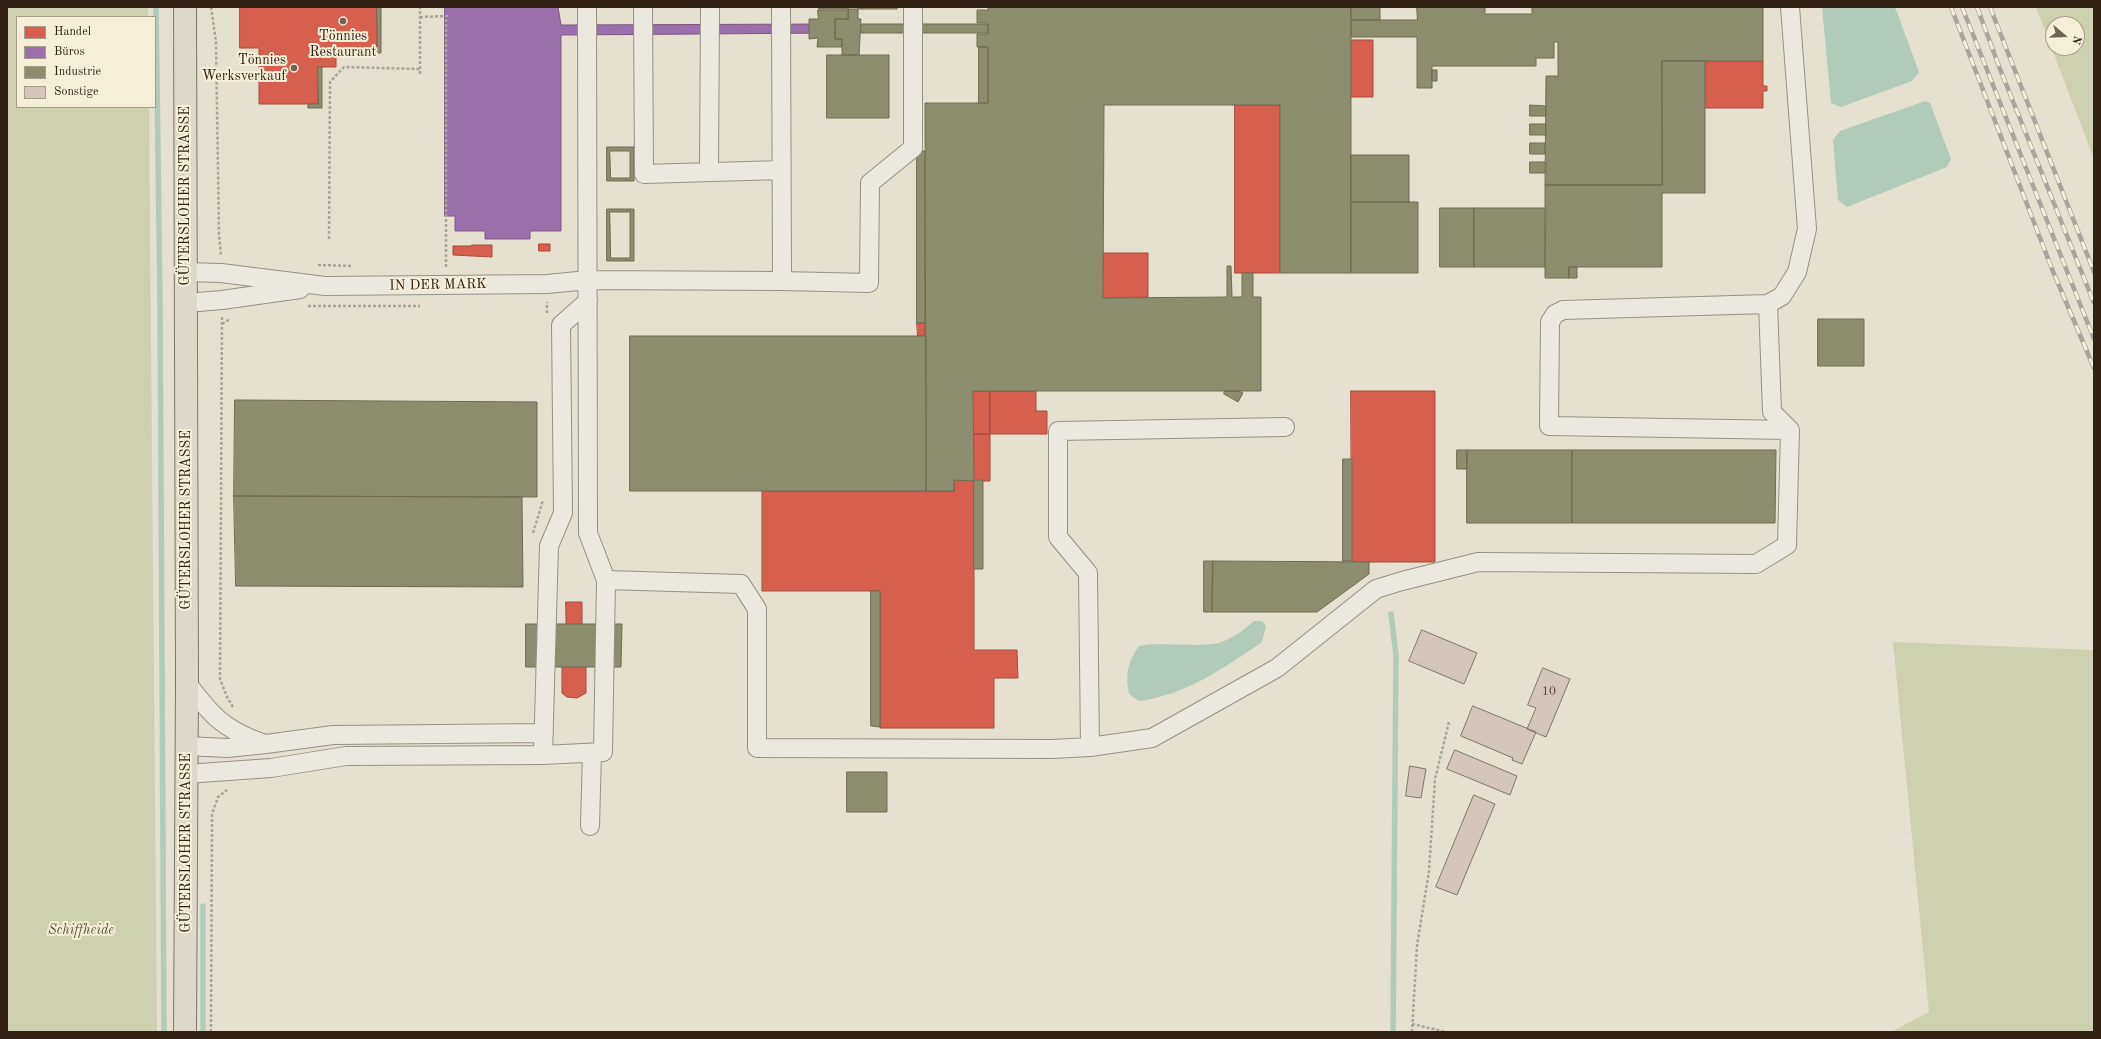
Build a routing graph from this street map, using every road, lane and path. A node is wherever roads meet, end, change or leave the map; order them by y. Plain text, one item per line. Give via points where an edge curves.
1 (185, 7) edge
2 (211, 7) edge
3 (420, 7) edge
4 (587, 7) edge
5 (642, 7) edge
6 (710, 7) edge
7 (781, 7) edge
8 (913, 7) edge
9 (1790, 7) edge
10 (420, 17) junction
11 (420, 69) junction
12 (420, 74) dead end
13 (781, 170) junction
14 (709, 172) junction
15 (329, 239) dead end
16 (227, 254) dead end
17 (315, 265) dead end
18 (361, 266) dead end
19 (440, 267) dead end
20 (186, 272) junction
21 (588, 280) junction
22 (782, 281) junction
23 (325, 286) junction
24 (588, 301) junction
25 (186, 303) junction
26 (1768, 304) junction
27 (302, 306) dead end
28 (420, 306) dead end
29 (236, 314) dead end
30 (1285, 427) dead end
31 (1790, 430) junction
32 (606, 580) junction
33 (187, 682) junction
34 (237, 712) dead end
35 (1449, 722) dead end
36 (544, 733) junction
37 (266, 744) junction
38 (186, 746) junction
39 (1090, 747) junction
40 (597, 753) junction
41 (543, 755) junction
42 (186, 774) junction
43 (229, 789) dead end
44 (590, 826) dead end
45 (1412, 1024) junction
46 (185, 1032) edge
47 (211, 1032) edge
48 (1412, 1032) edge
49 (1446, 1032) edge

1 - 20 main road, GÜTERSLOHER STRASSE
2 - 16 path via 216,42 218,235 222,252
3 - 10 path
4 - 21 street
5 - 14 street via 644,174
6 - 14 street
7 - 13 street
8 - 22 street, IN DER MARK via 913,148 870,183 869,283
9 - 26 street via 1807,229 1797,272 1782,296
10 - 11 path
10 - 19 path via 447,16 446,267
11 - 12 path
11 - 15 path via 344,67 330,82
13 - 14 street
13 - 22 street
17 - 18 path
20 - 23 street, IN DER MARK via 221,273
20 - 25 main road, GÜTERSLOHER STRASSE
21 - 22 street, IN DER MARK
21 - 23 street, IN DER MARK via 551,283
21 - 24 street
23 - 25 street, IN DER MARK
24 - 32 street via 588,533
24 - 36 street via 561,325 564,513 549,546
25 - 33 main road, GÜTERSLOHER STRASSE
26 - 31 street via 1772,412
26 - 31 street via 1563,310 1555,314 1550,322 1549,426
27 - 28 path
29 - 34 path via 222,324 220,679 227,697
30 - 39 street via 1058,431 1058,537 1088,573
31 - 39 street via 1787,545 1756,564 1478,562 1402,581 1376,589 1277,668 1152,738
32 - 39 street via 741,584 757,609 757,748
32 - 40 street
33 - 37 street via 204,706 230,730
33 - 38 main road, GÜTERSLOHER STRASSE
35 - 45 path via 1435,779 1429,871 1417,946
36 - 37 street via 332,734
36 - 41 street
37 - 38 street via 227,748
38 - 42 main road, GÜTERSLOHER STRASSE
40 - 41 street
40 - 44 street
41 - 42 street via 346,756 271,768
42 - 46 main road, GÜTERSLOHER STRASSE
43 - 47 path via 218,798 212,814
45 - 48 path
45 - 49 path

